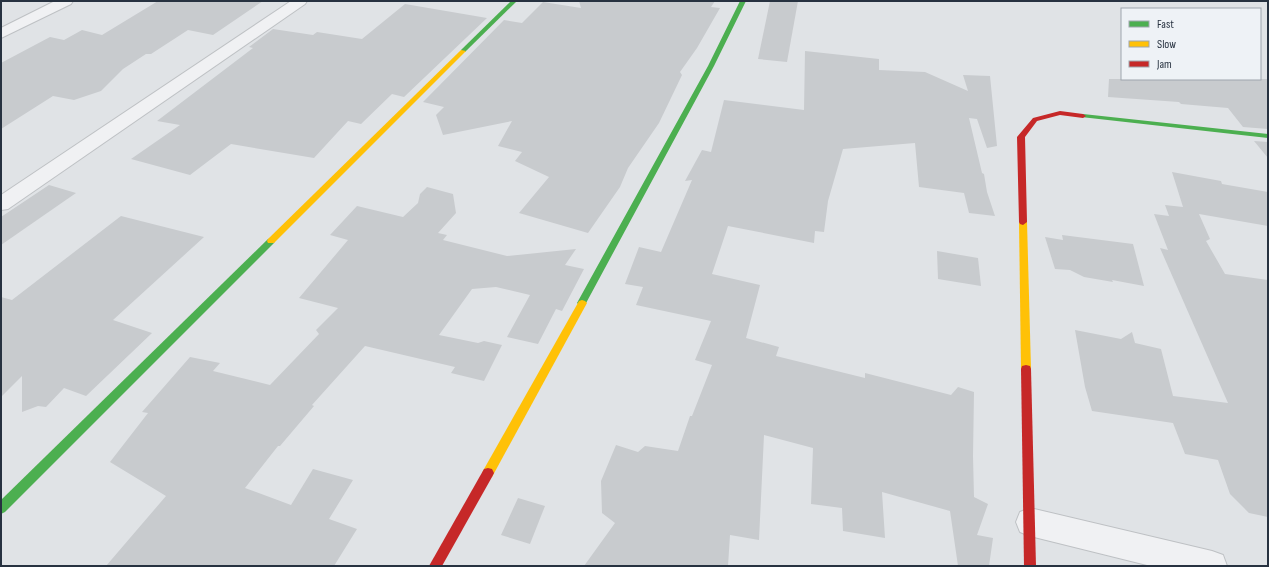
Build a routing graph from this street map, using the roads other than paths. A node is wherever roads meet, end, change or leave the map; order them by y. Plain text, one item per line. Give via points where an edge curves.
1 (66, 1) edge
2 (300, 1) edge
3 (514, 1) edge
4 (743, 1) edge
5 (1, 34) edge
6 (1268, 136) edge
7 (1, 204) edge
8 (1, 508) edge
9 (1030, 522) junction
10 (435, 566) edge
11 (1030, 566) edge
12 (1212, 566) edge

1 - 5 street
2 - 7 street
3 - 8 street
4 - 10 street via 704,79 550,362
6 - 9 street via 1060,113 1035,119 1021,137
9 - 11 street
9 - 12 street

